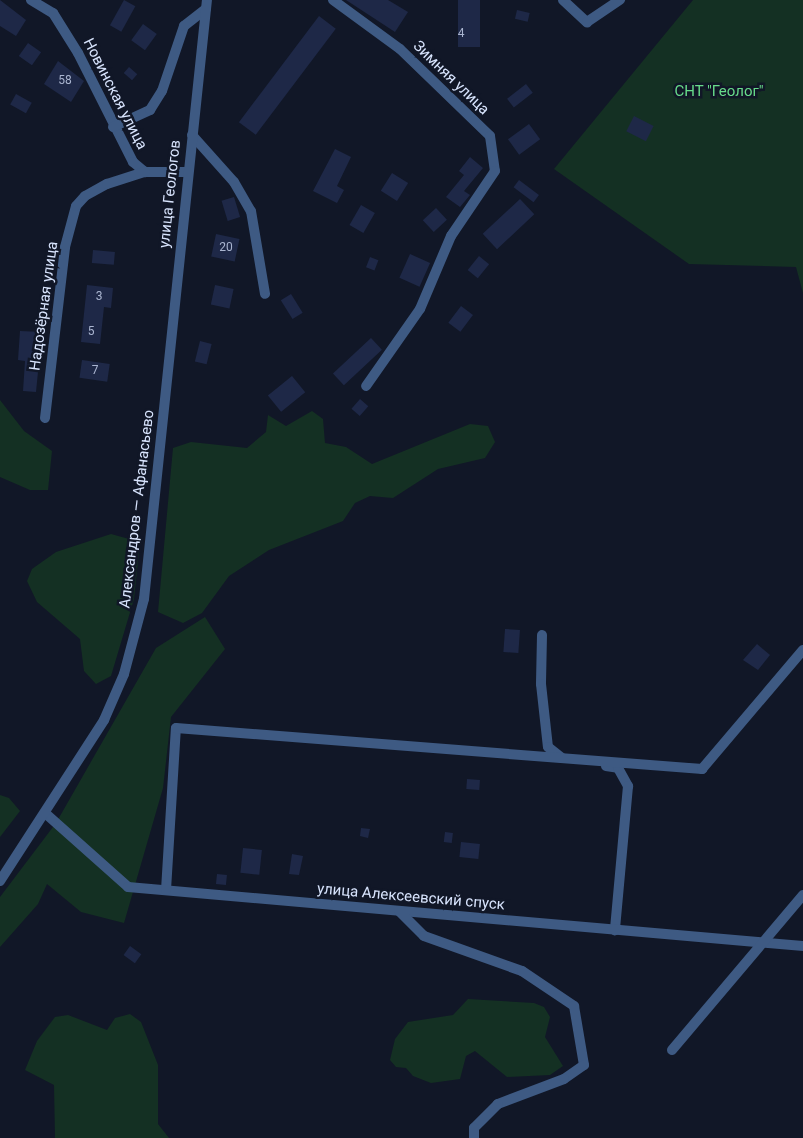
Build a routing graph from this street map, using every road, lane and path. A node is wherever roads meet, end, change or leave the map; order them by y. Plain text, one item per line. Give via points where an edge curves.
1 (31, 0) edge
2 (333, 0) edge
3 (563, 0) edge
4 (620, 0) edge
5 (206, 5) edge
6 (113, 127) junction
7 (192, 135) junction
8 (145, 172) junction
9 (188, 172) junction
10 (265, 294) dead end
11 (366, 386) dead end
12 (165, 392) joint
13 (45, 418) dead end
14 (542, 635) dead end
15 (803, 650) edge
16 (563, 758) junction
17 (45, 813) junction
18 (0, 881) edge
19 (166, 890) junction
20 (803, 895) edge
21 (399, 911) junction
22 (615, 930) junction
23 (762, 942) junction
24 (803, 946) edge
25 (672, 1050) dead end
26 (474, 1138) edge

1 - 6 street, Новинская улица via 53,13 78,53
2 - 11 street, Зимняя улица via 400,50 490,136 495,171 451,236 420,309
3 - 4 street via 587,22
5 - 6 street via 184,26 162,91 150,110
5 - 7 street, улица Геологов
6 - 8 street, Новинская улица via 133,162
7 - 9 street, улица Геологов
7 - 10 street via 234,182 251,211
8 - 9 street, Новинская улица
8 - 13 street, Надозёрная улица via 107,184 76,206 65,248
9 - 12 street, улица Геологов
12 - 17 street, Александров — Афанасьево via 144,599 124,674 104,720
14 - 16 street via 541,684 548,747
15 - 16 street via 702,769
16 - 19 street via 177,728
16 - 22 street via 570,763 618,768 628,786
17 - 18 street, Александров — Афанасьево
17 - 19 street, улица Алексеевский спуск via 128,887
19 - 21 street, улица Алексеевский спуск
20 - 23 street
21 - 22 street, улица Алексеевский спуск
21 - 26 street via 424,936 522,971 574,1006 584,1065 564,1079 498,1104 474,1128
22 - 23 street, улица Алексеевский спуск
23 - 24 street, улица Алексеевский спуск
23 - 25 street

